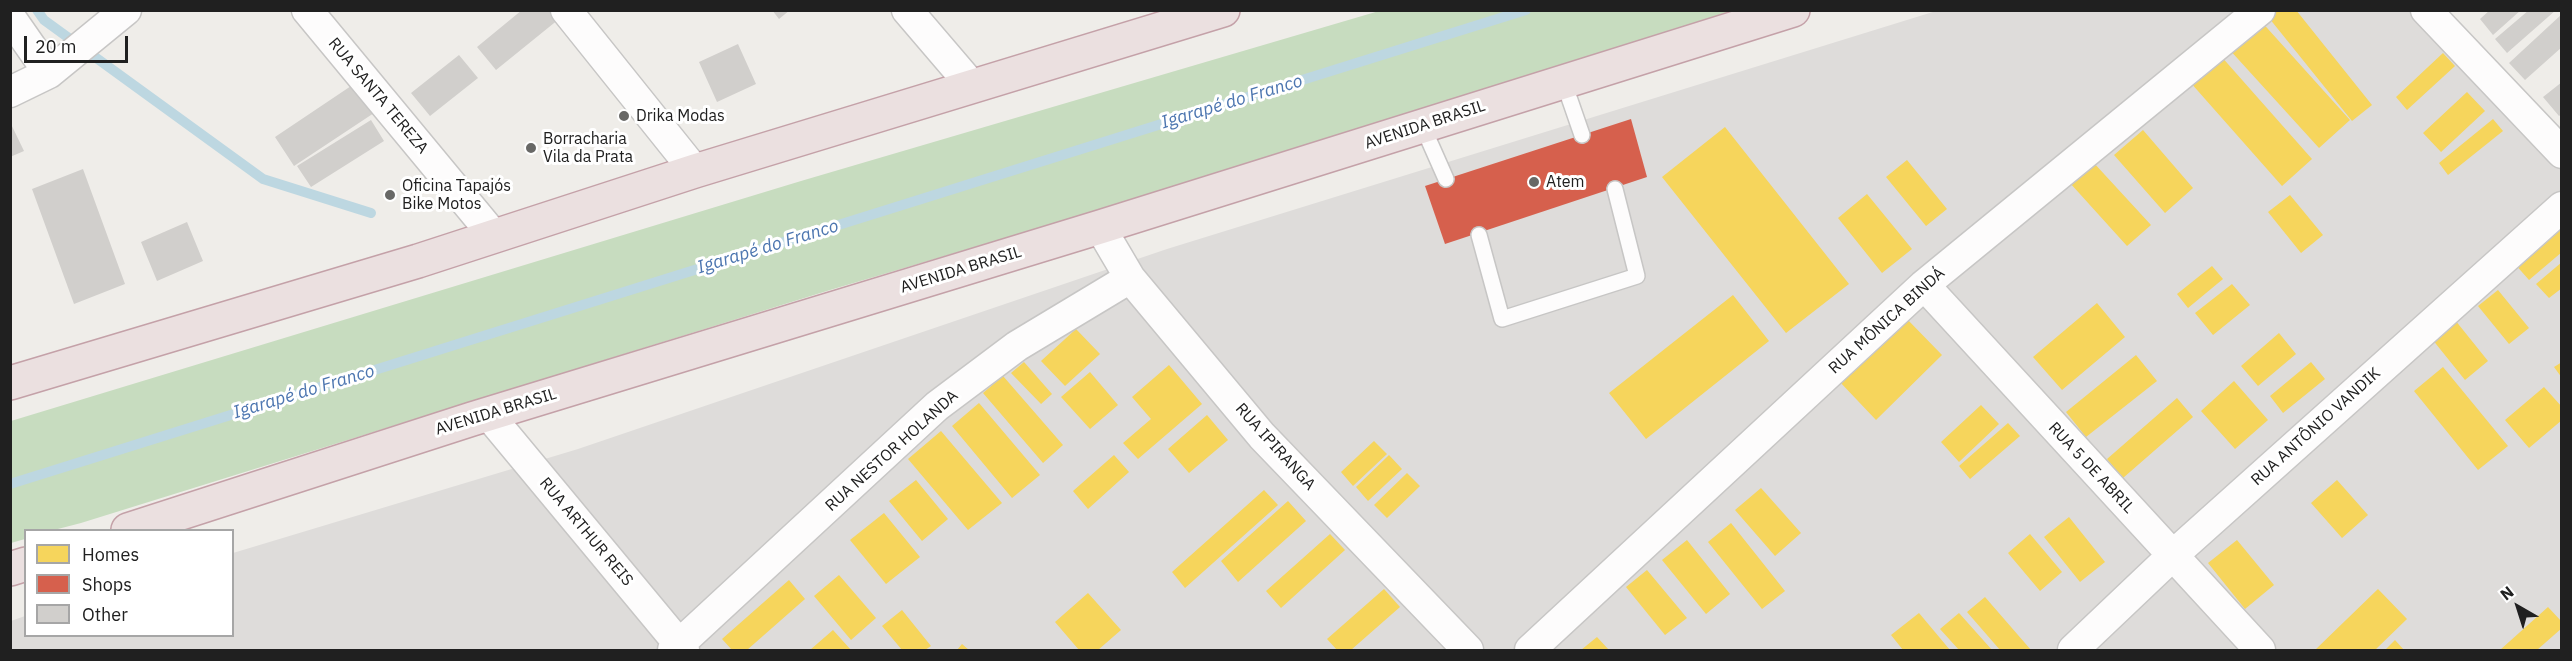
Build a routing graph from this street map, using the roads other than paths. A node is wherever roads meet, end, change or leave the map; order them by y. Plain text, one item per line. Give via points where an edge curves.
1 (126, 10) edge
2 (307, 10) edge
3 (566, 10) edge
4 (907, 10) edge
5 (1223, 10) edge
6 (1793, 10) edge
7 (2260, 10) edge
8 (2426, 10) edge
9 (10, 17) edge
10 (49, 73) junction
11 (1563, 81) junction
12 (972, 86) junction
13 (10, 92) edge
14 (1423, 127) junction
15 (1582, 135) dead end
16 (2562, 153) edge
17 (695, 171) junction
18 (1446, 179) dead end
19 (1615, 189) dead end
20 (2562, 207) edge
21 (1100, 227) junction
22 (1479, 235) dead end
23 (495, 237) junction
24 (1130, 278) junction
25 (1924, 285) junction
26 (10, 383) edge
27 (488, 414) junction
28 (134, 529) edge
29 (2172, 556) junction
30 (679, 649) edge
31 (1468, 651) edge
32 (1530, 651) edge
33 (2073, 651) edge
34 (2260, 651) edge

1 - 10 street
2 - 23 street, RUA SANTA TEREZA
3 - 17 street
4 - 12 street
5 - 12 highway
6 - 11 highway, AVENIDA BRASIL
7 - 25 street, RUA MÔNICA BINDÁ
8 - 16 street
9 - 10 street
10 - 13 street
11 - 14 highway, AVENIDA BRASIL
11 - 15 lane
12 - 17 highway
14 - 18 lane
14 - 21 highway, AVENIDA BRASIL
17 - 23 highway
19 - 22 lane via 1637,276 1502,319
20 - 29 street, RUA ANTÔNIO VANDIK
21 - 24 street, RUA IPIRANGA
21 - 27 highway, AVENIDA BRASIL
23 - 26 highway
24 - 30 street, RUA NESTOR HOLANDA via 1017,346 937,406
24 - 31 street, RUA IPIRANGA via 1262,436
25 - 29 street, RUA 5 DE ABRIL
25 - 32 street, RUA MÔNICA BINDÁ
27 - 28 highway, AVENIDA BRASIL
27 - 30 street, RUA ARTHUR REIS
29 - 33 street, RUA ANTÔNIO VANDIK
29 - 34 street, RUA 5 DE ABRIL

